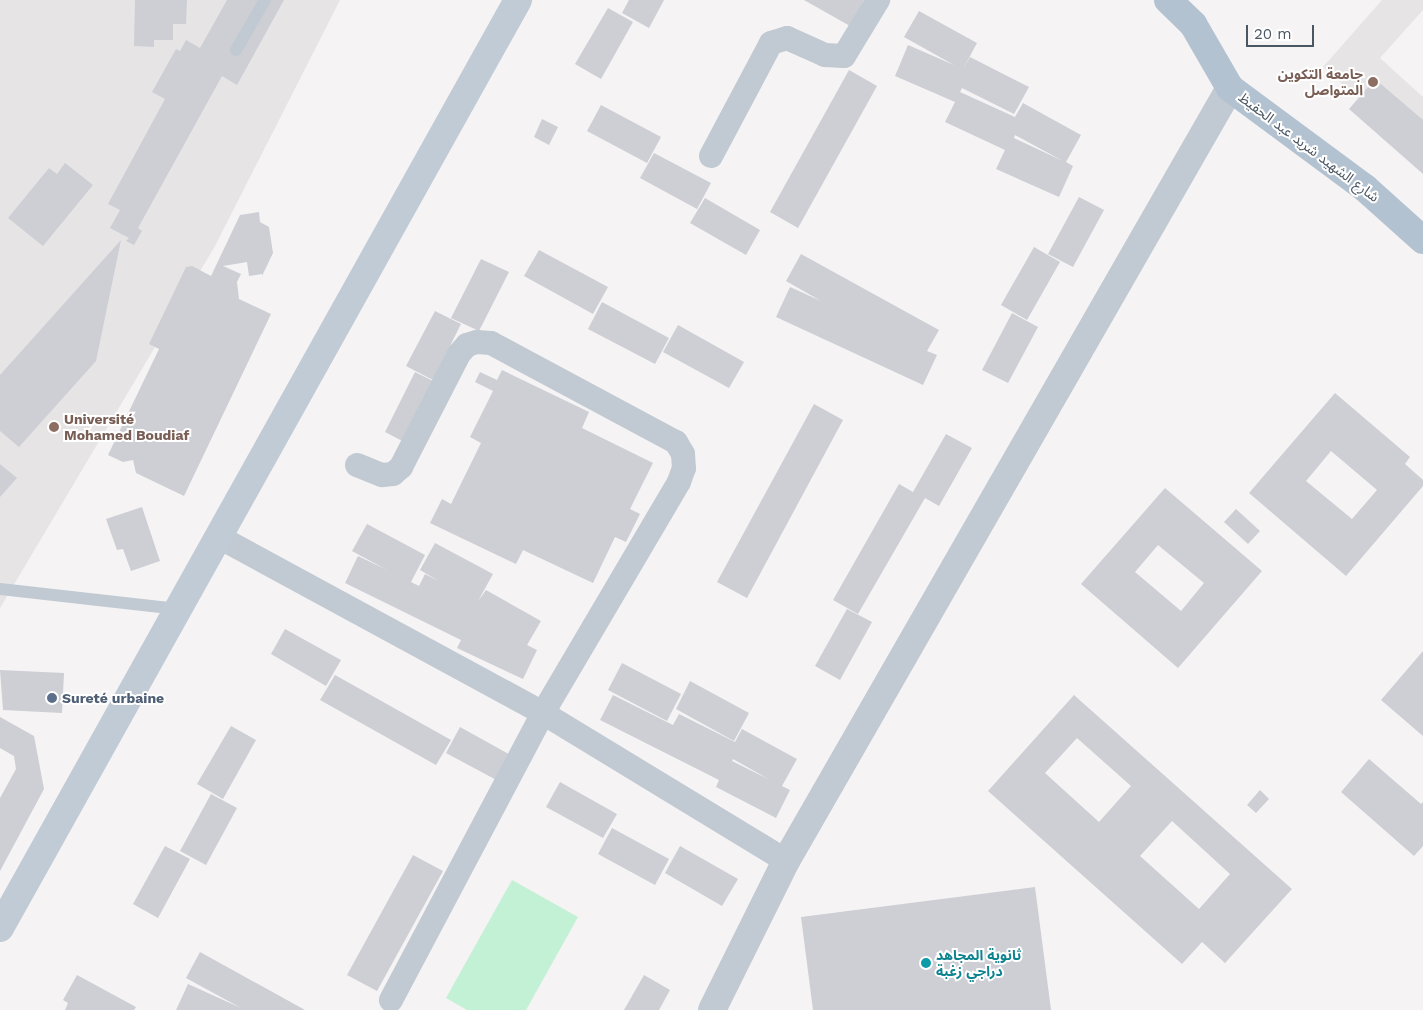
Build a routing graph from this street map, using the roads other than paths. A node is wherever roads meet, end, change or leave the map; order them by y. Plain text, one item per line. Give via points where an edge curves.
1 (265, 0) edge
2 (518, 0) edge
3 (878, 0) edge
4 (1168, 0) edge
5 (236, 50) dead end
6 (1230, 88) junction
7 (710, 156) dead end
8 (1423, 240) edge
9 (357, 464) dead end
10 (217, 536) junction
11 (0, 589) edge
12 (178, 609) junction
13 (543, 713) junction
14 (786, 861) junction
15 (0, 928) edge
16 (391, 1000) dead end
17 (712, 1010) edge

1 - 5 lane
2 - 10 main road
3 - 7 street via 844,56 825,56 787,38 778,38 772,43
4 - 6 main road, شارع الشهيد شريد عبد الحفيظ via 1193,24
6 - 8 main road, شارع الشهيد شريد عبد الحفيظ via 1365,188
6 - 14 street
9 - 13 street via 382,475 393,474 401,467 459,354 467,345 477,342 491,343 676,442 684,454 679,482
10 - 12 main road
10 - 13 street
11 - 12 lane
12 - 15 main road
13 - 14 street
13 - 16 street
14 - 17 street

